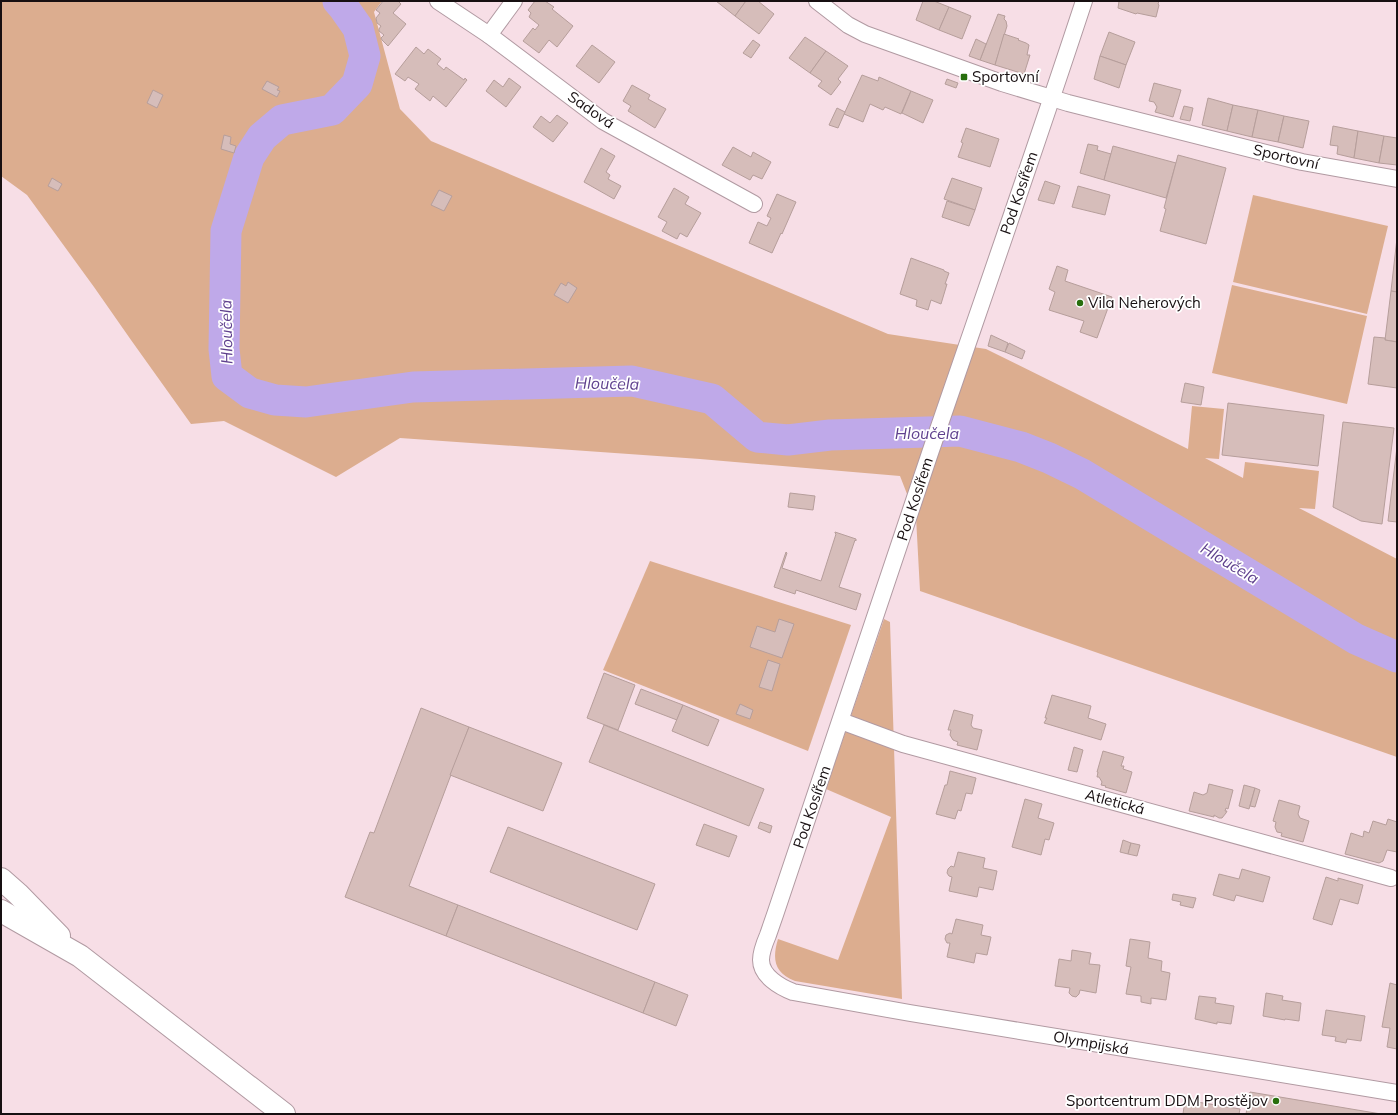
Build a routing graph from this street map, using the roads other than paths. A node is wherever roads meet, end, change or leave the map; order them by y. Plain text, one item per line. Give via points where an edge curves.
1 (438, 1) edge
2 (514, 1) edge
3 (817, 1) edge
4 (1084, 1) edge
5 (489, 36) junction
6 (1052, 98) junction
7 (1397, 179) edge
8 (754, 204) dead end
9 (841, 721) junction
10 (1391, 878) dead end
11 (1, 879) edge
12 (1, 911) edge
13 (80, 956) junction
14 (786, 989) joint
15 (1397, 1093) edge
16 (284, 1114) edge

1 - 5 street, Sadová
2 - 5 street
3 - 6 street, Sportovní via 848,25 865,34 957,68
4 - 6 street, Pod Kosířem
5 - 8 street, Sadová via 603,121
6 - 7 street, Sportovní via 1302,162
6 - 9 street, Pod Kosířem
9 - 10 street, Atletická via 903,744
9 - 14 street, Pod Kosířem via 762,954 762,968 772,980
11 - 13 main road
12 - 13 main road
13 - 16 main road
14 - 15 street, Olympijská via 910,1013

